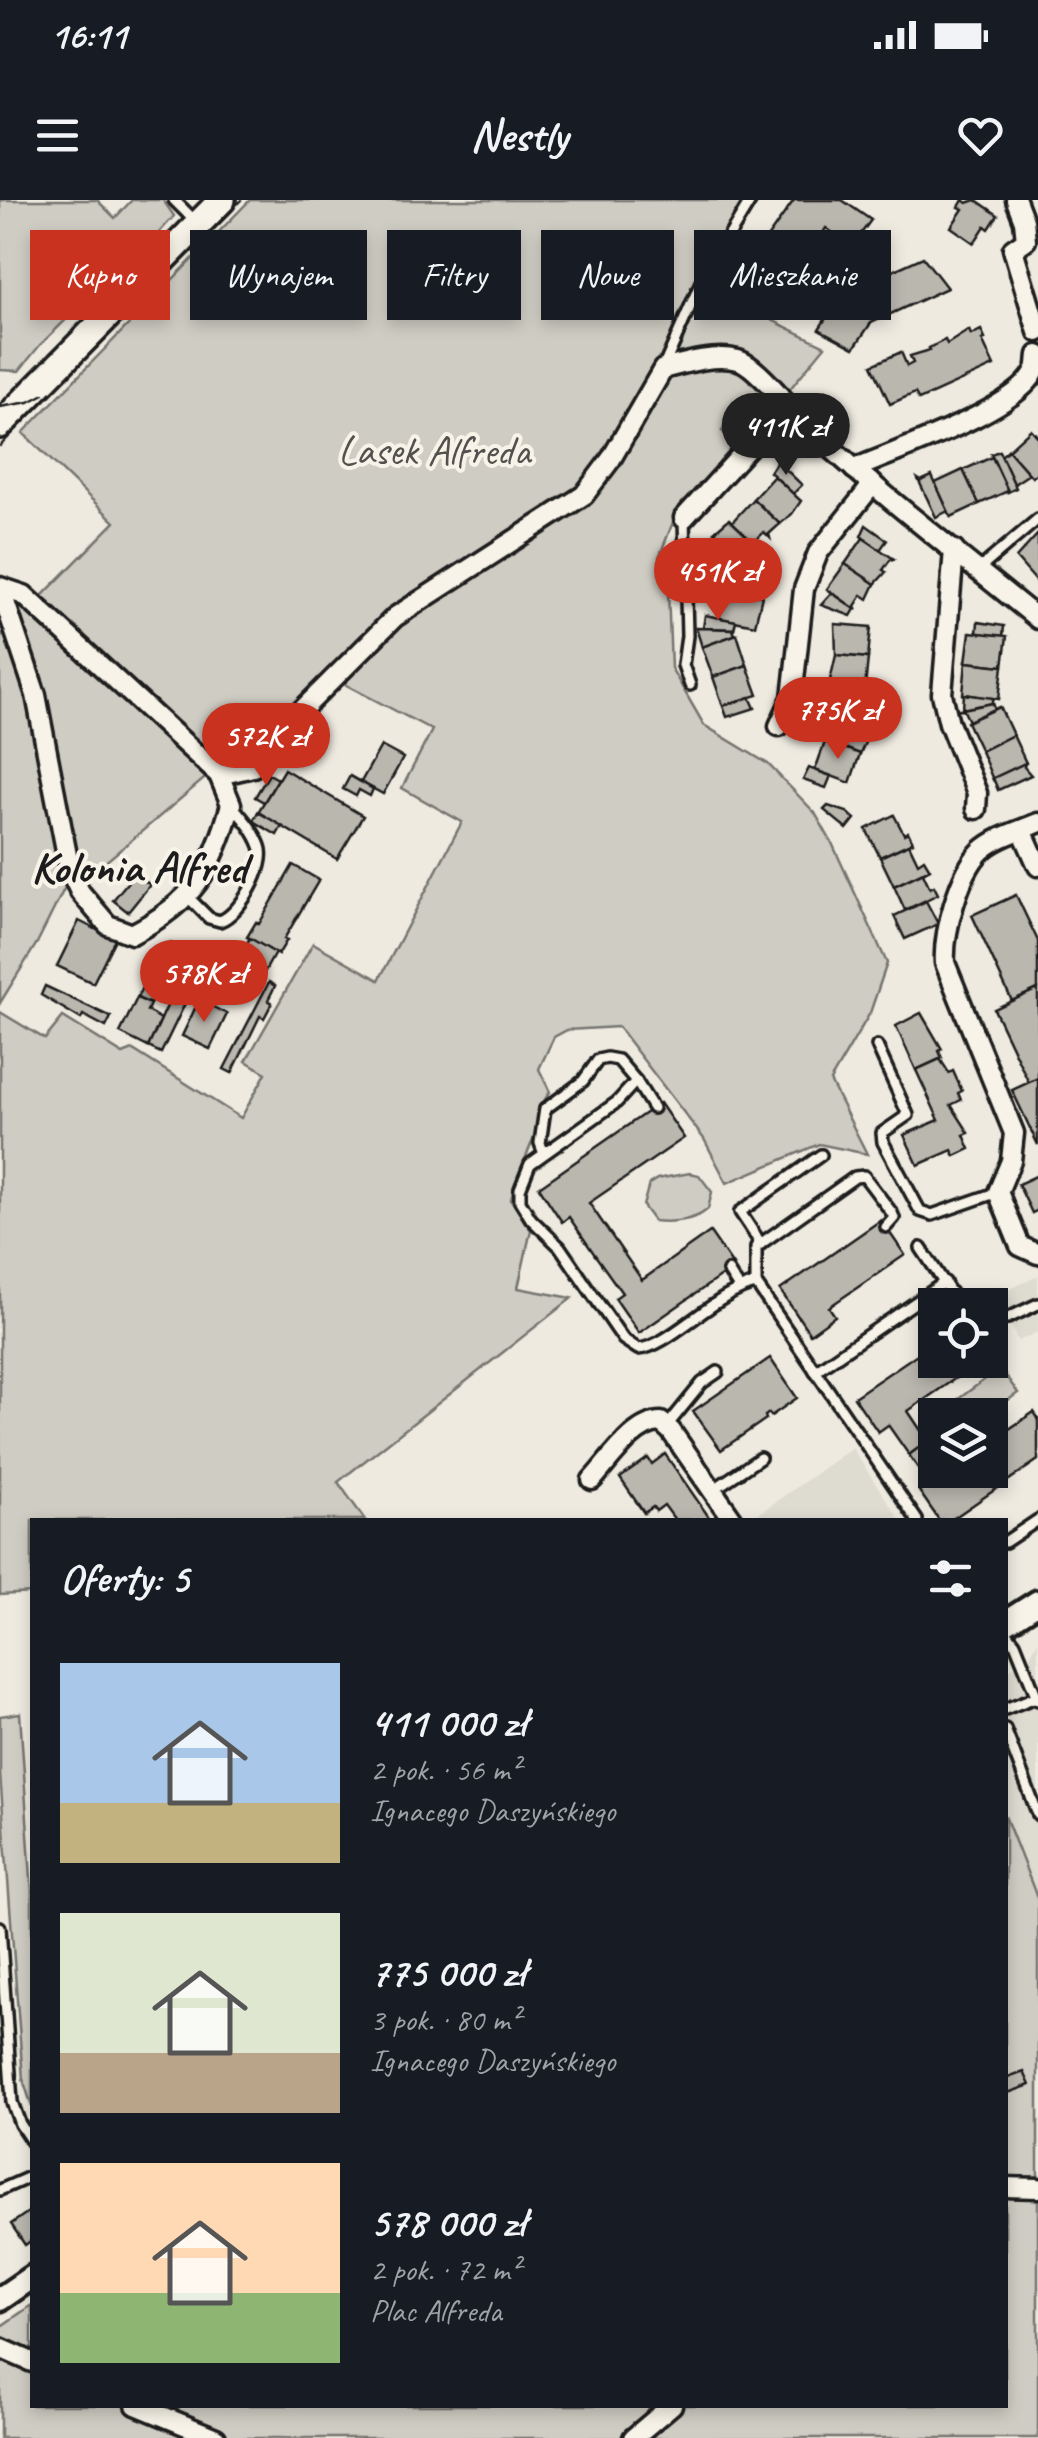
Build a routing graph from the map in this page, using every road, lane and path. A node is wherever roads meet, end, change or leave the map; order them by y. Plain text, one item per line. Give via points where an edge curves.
1 (174, 200) edge
2 (222, 200) edge
3 (751, 200) edge
4 (1016, 200) edge
5 (198, 224) junction
6 (1032, 236) edge
7 (1038, 332) edge
8 (1038, 355) edge
9 (663, 369) junction
10 (786, 406) junction
11 (0, 426) edge
12 (854, 469) junction
13 (873, 484) junction
14 (684, 518) joint
15 (1038, 519) edge
16 (954, 550) junction
17 (978, 570) junction
18 (0, 587) edge
19 (1038, 618) edge
20 (690, 684) dead end
21 (779, 726) dead end
22 (219, 775) junction
23 (231, 804) junction
24 (976, 808) dead end
25 (1030, 826) edge
26 (1038, 866) edge
27 (188, 898) junction
28 (876, 1046) dead end
29 (636, 1081) junction
30 (654, 1108) dead end
31 (544, 1154) junction
32 (821, 1155) dead end
33 (998, 1192) junction
34 (886, 1227) dead end
35 (761, 1244) junction
36 (921, 1248) dead end
37 (1038, 1254) edge
38 (728, 1271) dead end
39 (945, 1282) junction
40 (756, 1284) junction
41 (739, 1288) junction
42 (949, 1288) edge
43 (1038, 1304) edge
44 (1008, 1318) dead end
45 (815, 1371) junction
46 (718, 1372) dead end
47 (667, 1426) junction
48 (760, 1458) dead end
49 (592, 1480) dead end
50 (712, 1490) junction
51 (732, 1518) edge
52 (917, 1518) edge
53 (1038, 1520) edge
54 (1008, 1540) edge
55 (1038, 1602) edge
56 (1008, 1624) edge
57 (1008, 1631) edge
58 (1038, 1698) edge
59 (1008, 1709) edge
60 (1008, 1737) edge
61 (1038, 1815) edge
62 (0, 1926) edge
63 (30, 2139) edge
64 (30, 2177) edge
65 (1008, 2186) edge
66 (1038, 2188) edge
67 (0, 2190) edge
68 (30, 2277) edge
69 (0, 2298) edge
70 (0, 2348) edge
71 (30, 2361) edge
72 (143, 2408) edge
73 (668, 2408) edge
74 (216, 2438) edge
75 (633, 2438) edge

1 - 5 lane
2 - 5 main road
3 - 9 lane via 701,282
4 - 6 street
5 - 11 main road
6 - 7 street via 1013,249
8 - 12 street via 1036,371 986,412
9 - 10 street via 738,360
9 - 22 street via 584,496 395,617 253,767
10 - 12 street
10 - 14 street
12 - 13 street
13 - 16 street
13 - 21 street via 818,554 804,589 792,698
14 - 20 lane via 683,665
15 - 17 lane
16 - 17 street
16 - 24 street via 942,694 977,793
17 - 19 street
18 - 22 street via 24,595
18 - 27 street via 36,695 61,833 80,892 108,925 132,934
22 - 23 street
23 - 27 street
23 - 27 lane via 253,832 261,864 236,911 220,921
25 - 26 street
25 - 33 street via 992,842 968,868 944,949 1014,1132 1012,1161
28 - 33 lane via 908,1115 886,1128 883,1142 920,1210 932,1215
29 - 30 lane
29 - 31 lane
29 - 31 lane via 618,1060 598,1060 546,1109
31 - 41 lane via 530,1164 520,1201 631,1347 645,1349
32 - 35 lane via 740,1212
33 - 37 street via 1020,1246
34 - 35 lane via 892,1214 864,1176 855,1177
35 - 40 lane
36 - 39 lane
38 - 41 lane
39 - 42 lane
39 - 45 lane
40 - 41 lane
40 - 45 lane
43 - 44 lane
45 - 52 lane
46 - 47 lane
47 - 49 street via 646,1424
47 - 50 street
48 - 50 lane
50 - 51 street
53 - 54 lane
55 - 56 street
57 - 58 lane
58 - 59 lane
60 - 61 lane
62 - 63 lane via 12,2102
64 - 67 lane
65 - 66 street
68 - 69 street
70 - 71 street
72 - 74 street
73 - 75 street

